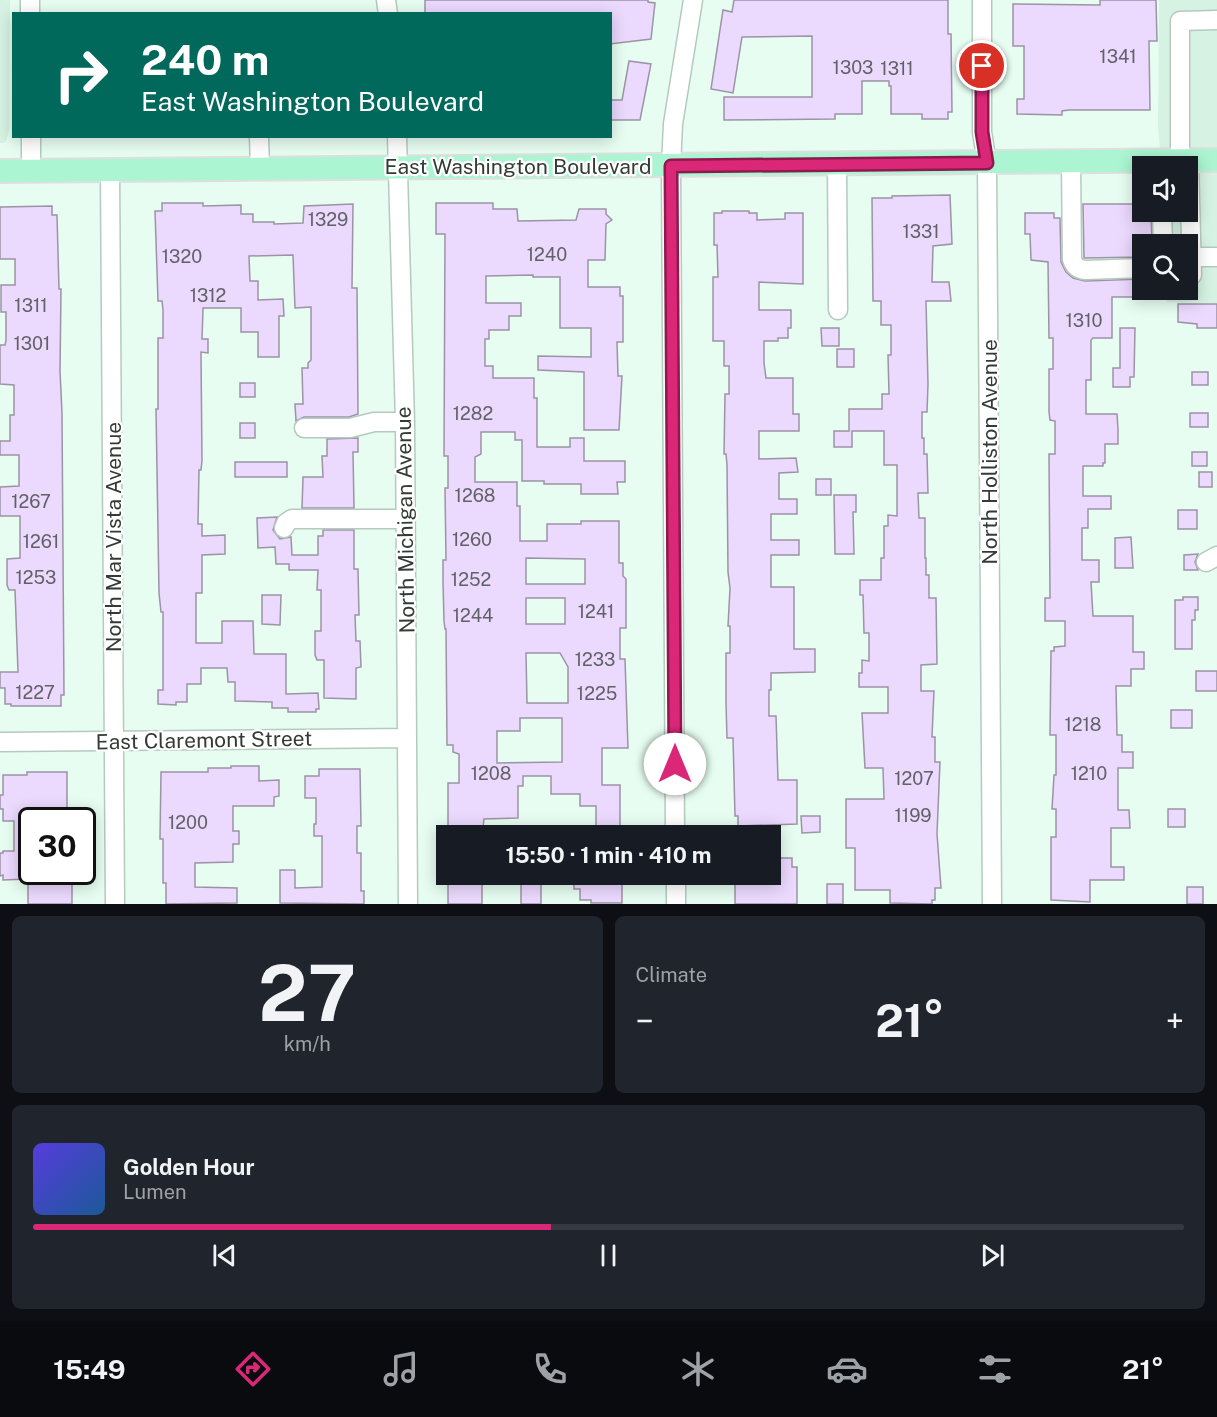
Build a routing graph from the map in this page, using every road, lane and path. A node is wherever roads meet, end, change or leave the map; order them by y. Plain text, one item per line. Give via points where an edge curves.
1 (693, 0) edge
2 (982, 0) edge
3 (1217, 20) edge
4 (32, 138) edge
5 (259, 138) edge
6 (397, 138) edge
7 (1173, 156) edge
8 (1217, 160) edge
9 (1198, 161) edge
10 (1071, 162) junction
11 (1132, 162) edge
12 (987, 163) junction
13 (837, 164) junction
14 (398, 166) junction
15 (671, 166) junction
16 (110, 170) junction
17 (260, 170) junction
18 (0, 171) edge
19 (31, 171) junction
20 (1184, 222) edge
21 (1217, 257) edge
22 (1132, 268) edge
23 (838, 310) dead end
24 (405, 422) junction
25 (304, 429) dead end
26 (405, 519) junction
27 (284, 528) dead end
28 (407, 738) junction
29 (114, 741) junction
30 (0, 742) edge
31 (675, 825) edge
32 (676, 885) edge
33 (115, 904) edge
34 (408, 904) edge
35 (676, 904) edge
36 (992, 904) edge

1 - 15 street
2 - 12 street, North Holliston Avenue via 982,132
3 - 7 street via 1179,21
4 - 19 street
5 - 17 street
6 - 14 street, North Michigan Avenue
8 - 9 main road, East Washington Boulevard
10 - 11 main road, East Washington Boulevard
10 - 12 main road, East Washington Boulevard
10 - 22 street via 1074,265 1085,270
12 - 13 main road, East Washington Boulevard
12 - 36 street, North Holliston Avenue
13 - 15 main road, East Washington Boulevard
13 - 23 street
14 - 15 main road, East Washington Boulevard
14 - 17 main road, East Washington Boulevard
14 - 24 street, North Michigan Avenue
15 - 31 street
16 - 17 main road, East Washington Boulevard
16 - 19 main road, East Washington Boulevard
16 - 29 street, North Mar Vista Avenue
18 - 19 main road, East Washington Boulevard
20 - 21 street via 1192,266
24 - 25 street
24 - 26 street, North Michigan Avenue
26 - 27 street via 292,519
26 - 28 street, North Michigan Avenue
28 - 29 street, East Claremont Street
28 - 34 street, North Michigan Avenue
29 - 30 street, East Claremont Street
29 - 33 street, North Mar Vista Avenue
32 - 35 street

